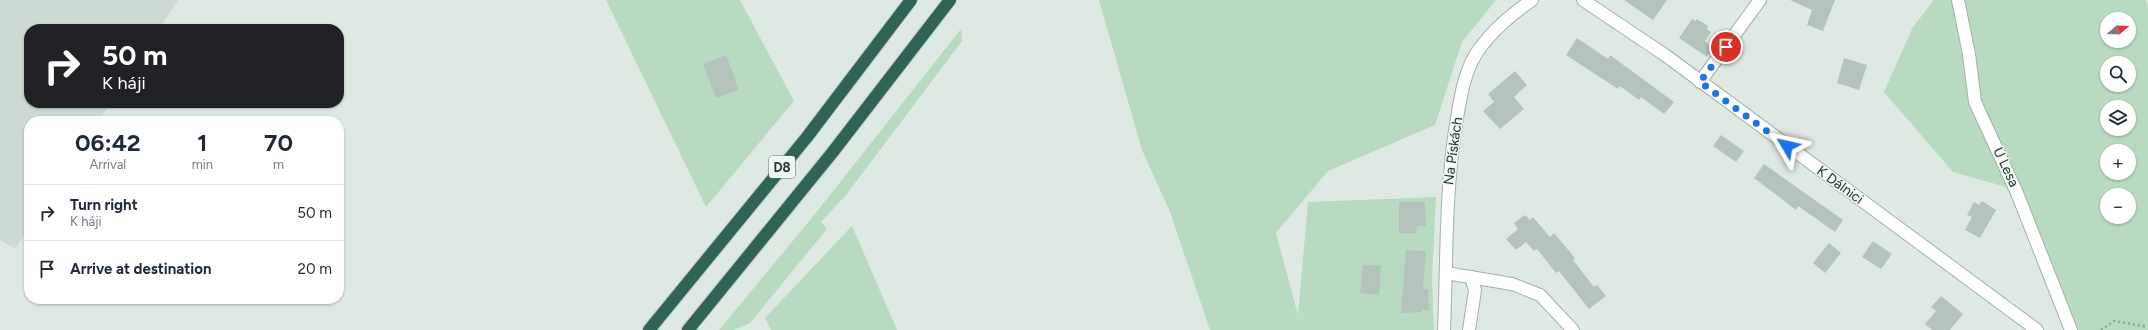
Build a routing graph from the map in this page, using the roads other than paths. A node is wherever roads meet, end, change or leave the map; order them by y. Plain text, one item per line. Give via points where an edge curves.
1 (911, 0) edge
2 (950, 0) edge
3 (1532, 0) edge
4 (1583, 0) edge
5 (1760, 0) edge
6 (1958, 0) edge
7 (1700, 82) junction
8 (1446, 273) junction
9 (1471, 277) junction
10 (649, 330) edge
11 (688, 330) edge
12 (1444, 330) edge
13 (1469, 330) edge
14 (1574, 330) edge
15 (2037, 330) edge
16 (2072, 330) edge

1 - 10 highway, D8 via 807,137
2 - 11 highway, D8 via 832,153
3 - 8 street, Na Pískách via 1488,38 1475,55 1467,73 1450,159
4 - 7 street, K Dálnici
5 - 7 street
6 - 16 street, U Lesa via 1976,102 2017,193
7 - 15 street, K Dálnici
8 - 9 street
8 - 12 street, Na Pískách
9 - 13 street via 1475,290
9 - 14 street via 1512,284 1540,295

